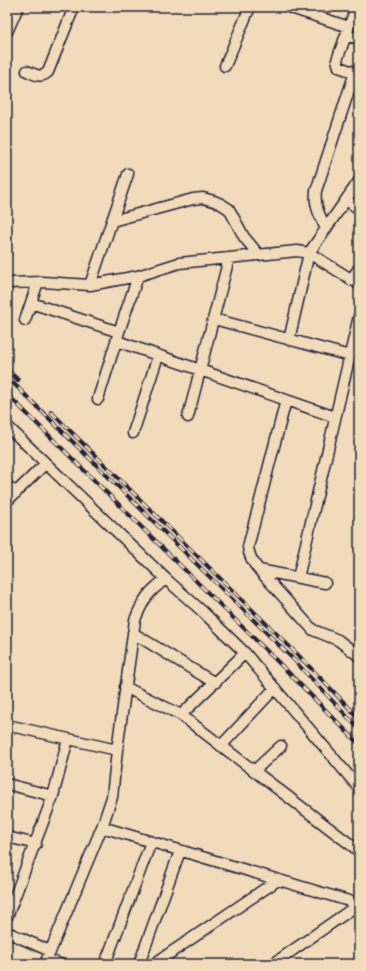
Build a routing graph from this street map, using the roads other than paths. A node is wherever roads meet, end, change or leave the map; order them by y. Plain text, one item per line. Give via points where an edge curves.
1 (18, 7) edge
2 (74, 7) edge
3 (250, 7) edge
4 (288, 7) edge
5 (359, 9) edge
6 (347, 31) junction
7 (7, 32) edge
8 (359, 39) edge
9 (225, 66) dead end
10 (27, 71) dead end
11 (357, 73) edge
12 (355, 87) edge
13 (128, 174) dead end
14 (359, 181) edge
15 (346, 200) junction
16 (359, 208) edge
17 (112, 221) junction
18 (326, 229) junction
19 (309, 253) junction
20 (258, 255) junction
21 (229, 258) junction
22 (359, 268) edge
23 (138, 276) junction
24 (38, 282) junction
25 (355, 282) edge
26 (7, 283) edge
27 (90, 285) junction
28 (31, 303) junction
29 (359, 316) edge
30 (214, 319) junction
31 (25, 320) dead end
32 (118, 337) junction
33 (289, 340) junction
34 (158, 356) junction
35 (350, 356) junction
36 (200, 370) junction
37 (98, 399) dead end
38 (286, 400) junction
39 (188, 417) dead end
40 (335, 417) junction
41 (7, 426) edge
42 (133, 433) dead end
43 (45, 464) junction
44 (7, 485) edge
45 (16, 493) junction
46 (7, 501) edge
47 (258, 570) junction
48 (166, 578) junction
49 (298, 578) junction
50 (325, 583) dead end
51 (133, 633) junction
52 (245, 654) junction
53 (359, 656) edge
54 (215, 683) junction
55 (125, 687) junction
56 (275, 688) junction
57 (181, 716) junction
58 (7, 725) edge
59 (68, 739) junction
60 (221, 746) junction
61 (280, 746) dead end
62 (117, 750) junction
63 (254, 771) junction
64 (7, 784) edge
65 (359, 788) edge
66 (53, 796) junction
67 (102, 827) junction
68 (7, 837) edge
69 (151, 842) junction
70 (36, 844) junction
71 (359, 850) edge
72 (180, 851) junction
73 (278, 880) junction
74 (11, 895) edge
75 (359, 904) edge
76 (7, 917) edge
77 (7, 932) edge
78 (48, 958) edge
79 (60, 964) edge
80 (105, 964) edge
81 (139, 964) edge
82 (154, 964) edge
83 (273, 964) edge

1 - 7 street
2 - 10 street via 48,72 40,76
3 - 9 street
4 - 6 street
5 - 6 street via 354,13
6 - 8 street
6 - 11 street via 337,64
11 - 12 street
12 - 18 street via 316,192 316,210
13 - 17 street
14 - 15 street
15 - 16 street
15 - 18 street
17 - 20 street via 204,198 229,209 244,237
17 - 27 street
18 - 19 street
19 - 20 street via 297,251
19 - 25 street
19 - 33 street
20 - 21 street
21 - 23 street via 179,264
21 - 30 street
22 - 25 street
23 - 27 street
23 - 32 street
24 - 26 street
24 - 27 street
24 - 28 street
28 - 31 street
28 - 32 street
29 - 35 street
30 - 33 street
30 - 36 street
32 - 34 street
32 - 37 street
33 - 35 street
34 - 36 street
34 - 42 street
35 - 40 street
36 - 38 street
36 - 39 street
38 - 40 street
38 - 47 street via 248,548 250,558
40 - 49 street
41 - 43 street
43 - 45 street
43 - 48 street
44 - 45 street
45 - 46 street
47 - 49 street
47 - 53 street via 313,630 338,640
48 - 51 street via 153,588 142,603
48 - 52 street
49 - 50 street
51 - 54 street
51 - 55 street
52 - 54 street
52 - 56 street
54 - 57 street
55 - 57 street
55 - 62 street
56 - 60 street
56 - 65 street
57 - 60 street
58 - 59 street
59 - 62 street
59 - 66 street
60 - 63 street
61 - 63 street
62 - 67 street via 112,797
63 - 71 street
64 - 66 street
66 - 70 street
67 - 69 street
67 - 78 street
68 - 70 street
69 - 72 street
69 - 80 street
70 - 74 street
72 - 73 street
72 - 81 street
73 - 75 street
73 - 82 street
74 - 76 street
75 - 83 street
77 - 78 street
78 - 79 street

